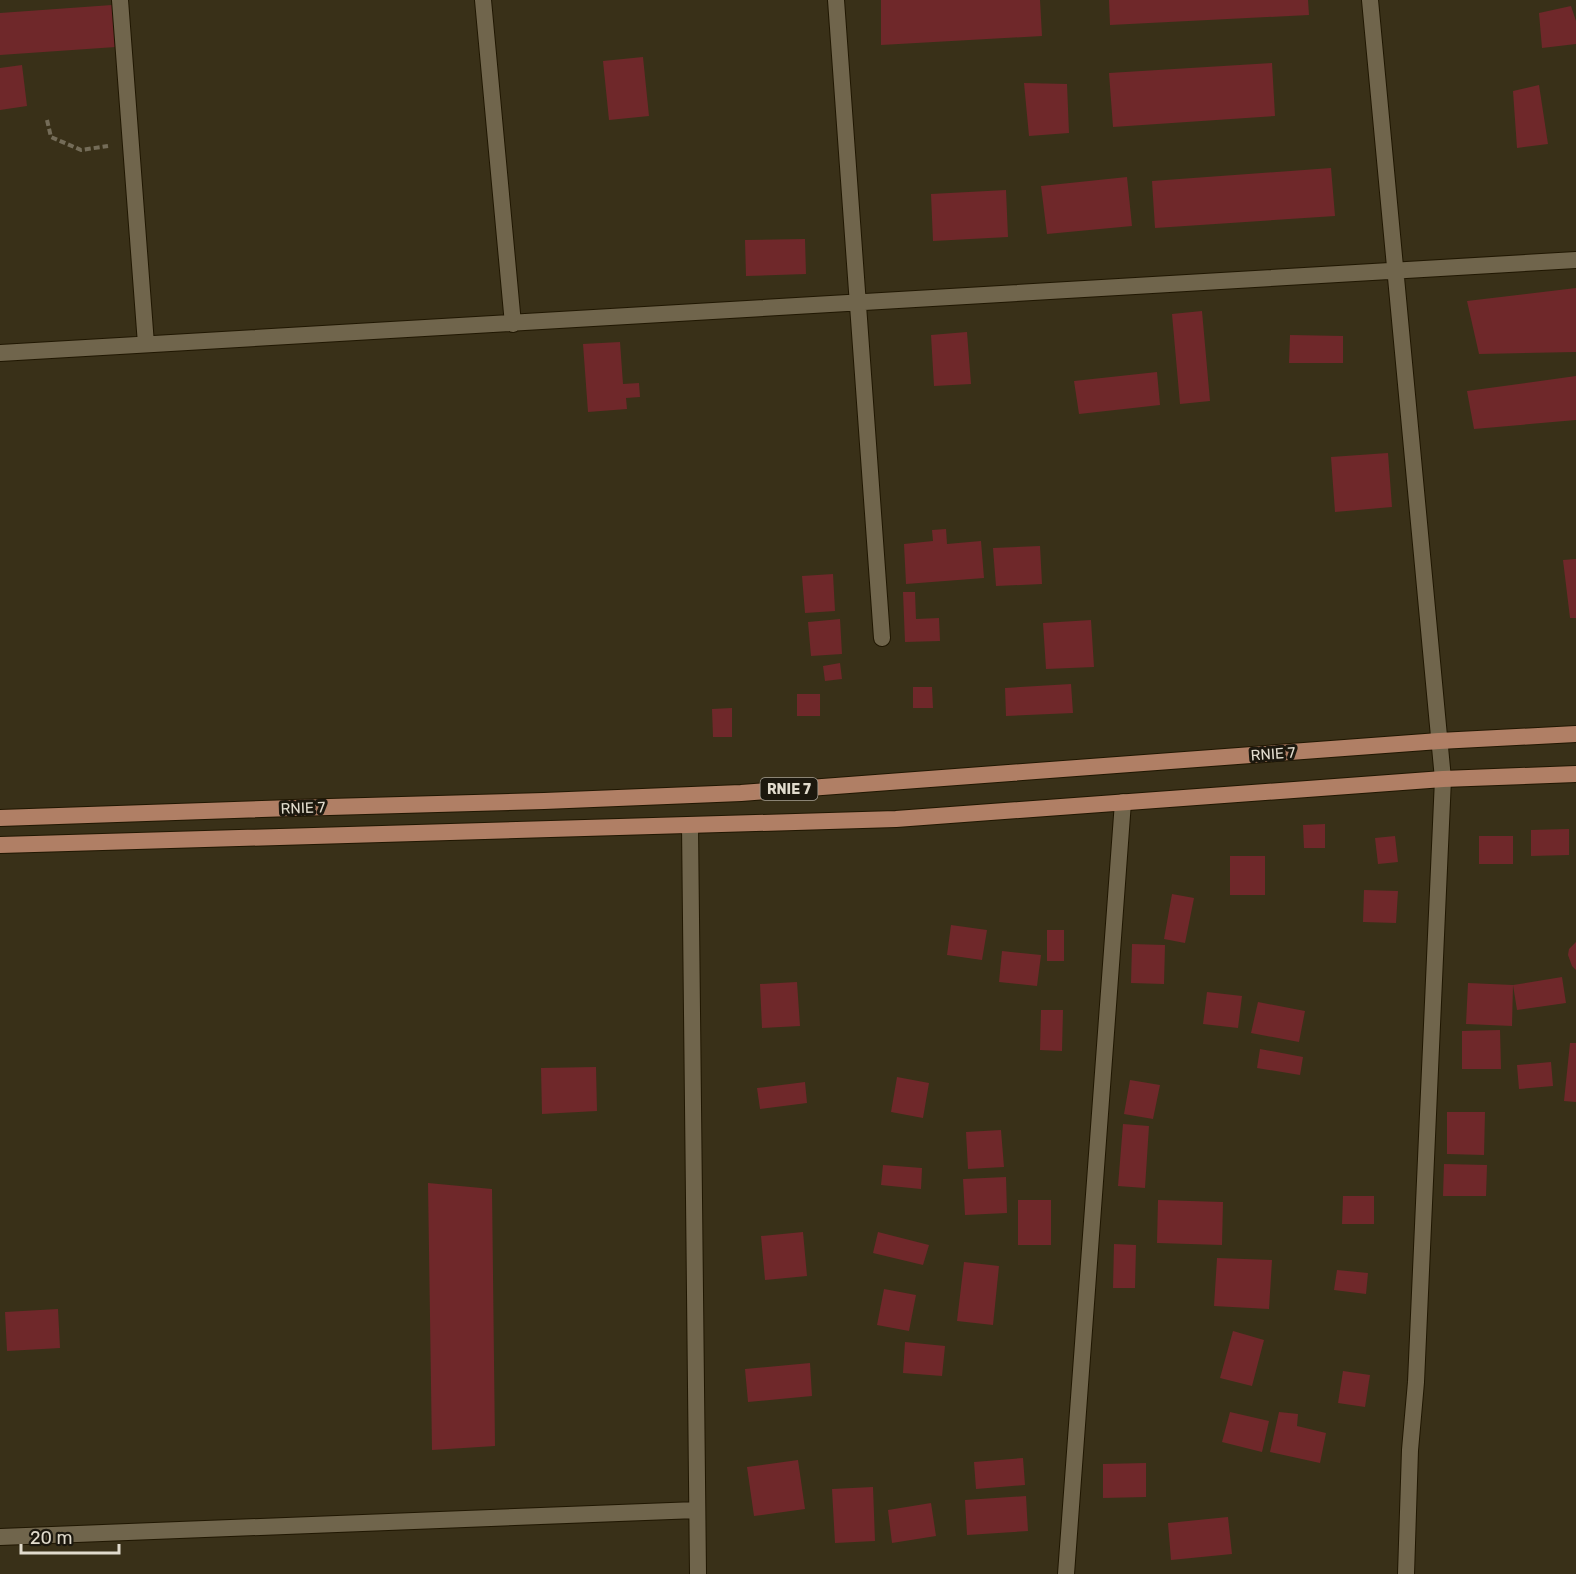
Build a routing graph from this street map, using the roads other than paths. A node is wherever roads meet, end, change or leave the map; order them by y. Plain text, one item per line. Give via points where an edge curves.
1 (120, 0) edge
2 (483, 0) edge
3 (837, 0) edge
4 (1370, 0) edge
5 (1576, 260) edge
6 (1396, 271) junction
7 (858, 303) junction
8 (513, 324) junction
9 (146, 344) junction
10 (0, 353) edge
11 (882, 638) dead end
12 (1576, 734) edge
13 (1439, 741) junction
14 (1576, 774) edge
15 (1443, 779) junction
16 (1123, 802) junction
17 (0, 818) edge
18 (690, 825) junction
19 (0, 845) edge
20 (697, 1510) junction
21 (0, 1537) edge
22 (698, 1574) edge
23 (1066, 1574) edge
24 (1406, 1574) edge

1 - 9 street
2 - 8 street
3 - 7 street
4 - 6 street
5 - 6 street
6 - 7 street
6 - 13 street
7 - 8 street
7 - 11 street
8 - 9 street
9 - 10 street
12 - 13 main road, RNIE 7 / RNIE 7
13 - 15 street
13 - 17 main road, RNIE 7 / RNIE 7 via 741,793
14 - 15 main road, RNIE 7 / RNIE 7
15 - 16 main road, RNIE 7 / RNIE 7
15 - 24 street
16 - 18 main road, RNIE 7 / RNIE 7 via 896,819
16 - 23 street
18 - 19 main road, RNIE 7 / RNIE 7
18 - 20 street
20 - 21 street
20 - 22 street

